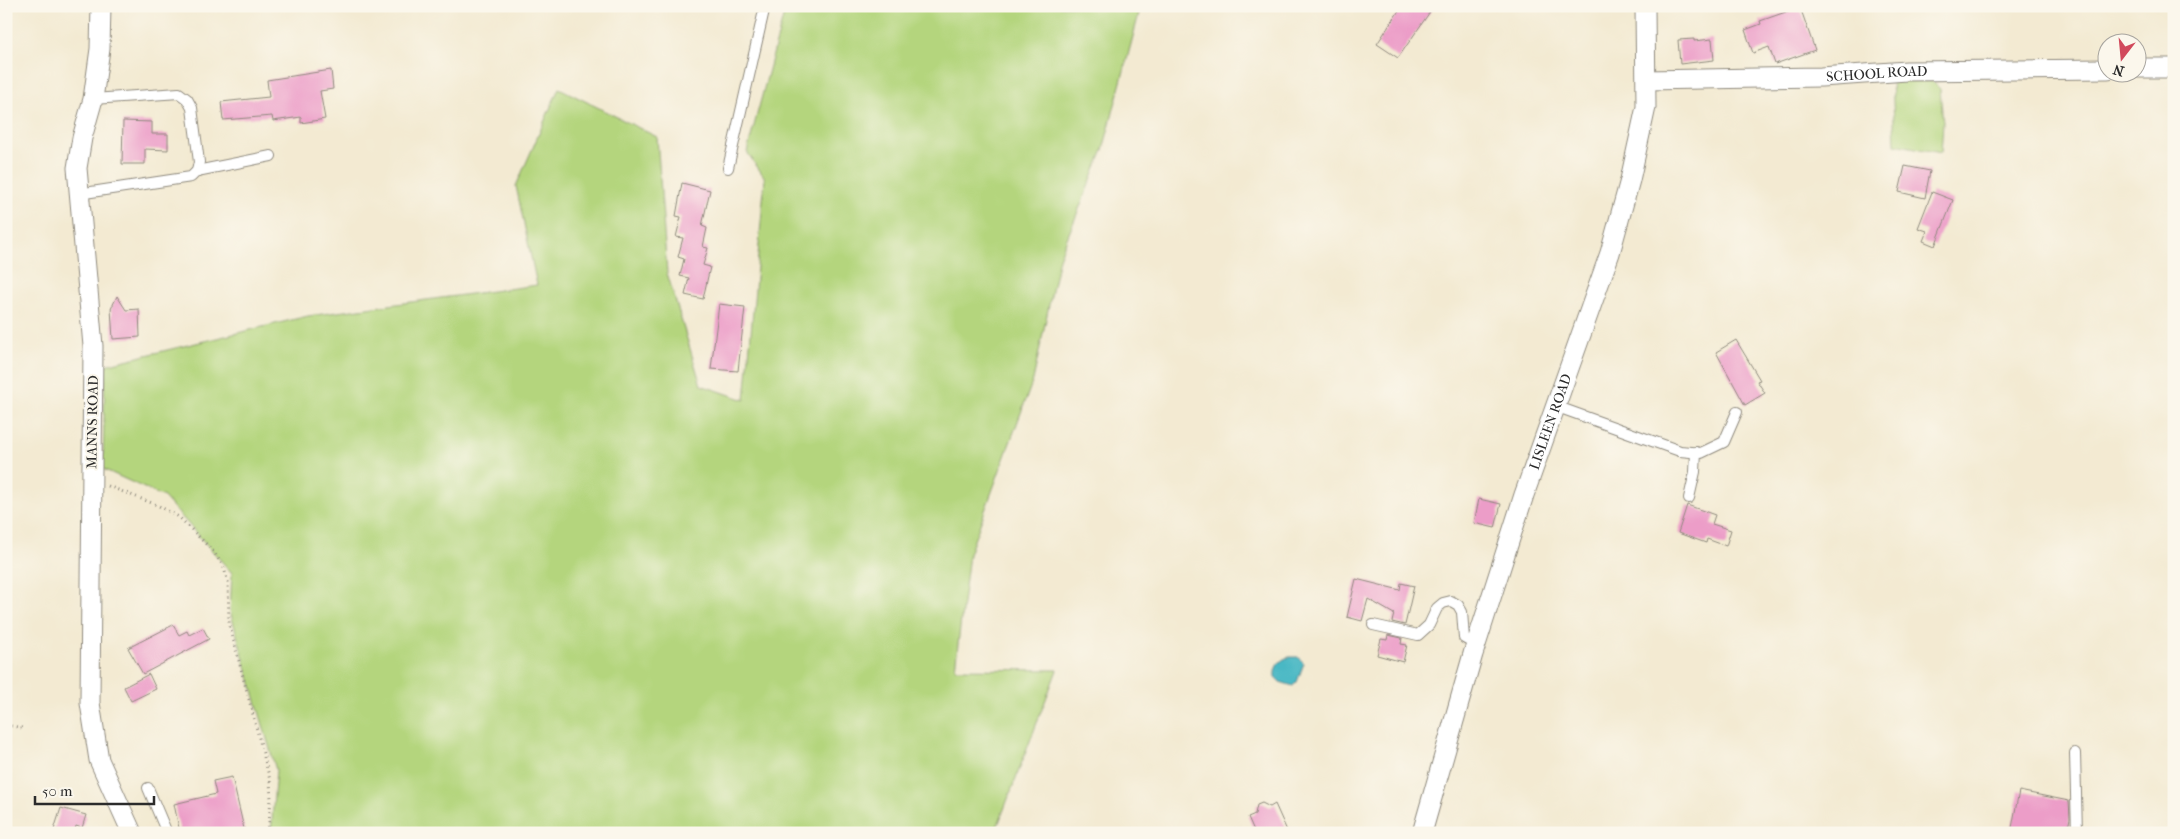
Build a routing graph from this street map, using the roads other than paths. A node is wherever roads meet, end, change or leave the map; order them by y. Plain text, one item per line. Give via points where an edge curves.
1 (101, 6) edge
2 (765, 6) edge
3 (1645, 6) edge
4 (2148, 68) edge
5 (2174, 68) edge
6 (2098, 69) edge
7 (1647, 80) junction
8 (93, 99) junction
9 (271, 156) dead end
10 (728, 168) dead end
11 (197, 171) junction
12 (78, 194) junction
13 (1555, 406) junction
14 (1738, 412) dead end
15 (1696, 452) junction
16 (1688, 498) dead end
17 (1373, 625) dead end
18 (1476, 645) junction
19 (2075, 753) dead end
20 (148, 788) dead end
21 (132, 833) edge
22 (167, 833) edge
23 (1422, 833) edge
24 (2077, 833) edge

1 - 8 street, MANNS ROAD via 100,49
2 - 10 lane
3 - 7 street, LISLEEN ROAD
4 - 5 street
6 - 7 street, SCHOOL ROAD via 1907,71 1812,77
7 - 13 street, LISLEEN ROAD via 1646,107 1610,253
8 - 11 lane via 179,93 192,108 199,162
8 - 12 street, MANNS ROAD via 77,168
9 - 11 lane
11 - 12 lane via 191,177
12 - 21 street, MANNS ROAD via 93,346 90,703 99,760
13 - 15 lane via 1680,451
13 - 18 street, LISLEEN ROAD
14 - 15 lane via 1724,442 1701,453
15 - 16 lane
17 - 18 lane via 1418,635 1429,626 1437,608 1451,601 1462,612 1464,638
18 - 23 street, LISLEEN ROAD
19 - 24 lane
20 - 22 lane

